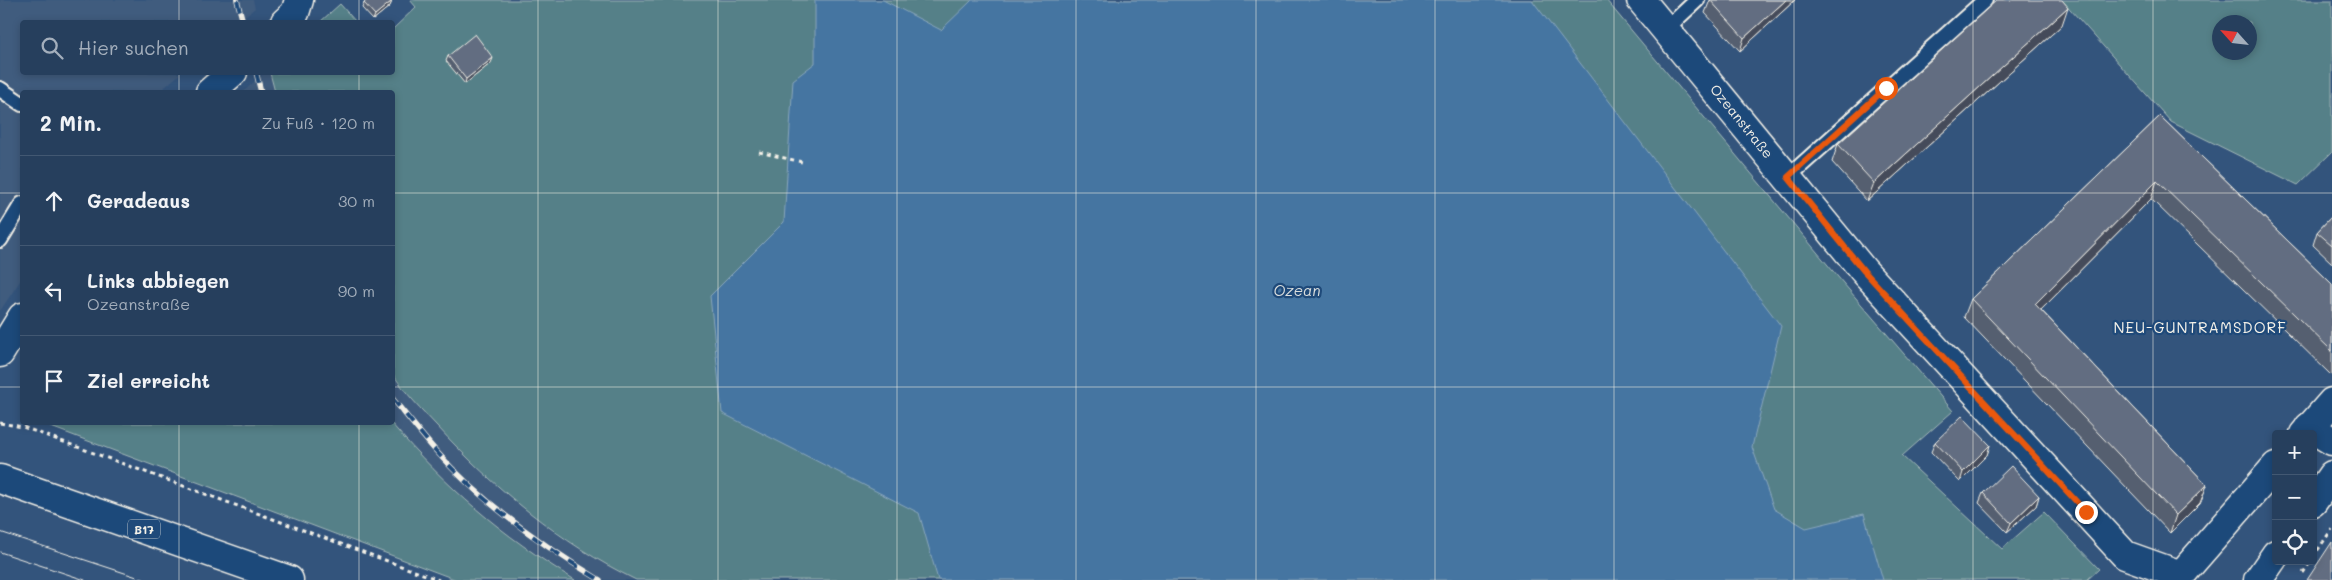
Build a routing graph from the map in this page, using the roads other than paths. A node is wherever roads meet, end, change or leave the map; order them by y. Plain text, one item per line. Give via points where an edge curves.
1 (299, 0) edge
2 (1641, 0) edge
3 (1697, 0) edge
4 (1985, 0) edge
5 (287, 20) edge
6 (1666, 29) junction
7 (230, 75) edge
8 (0, 89) edge
9 (212, 90) edge
10 (20, 103) edge
11 (1788, 177) junction
12 (20, 207) edge
13 (0, 240) edge
14 (20, 320) edge
15 (0, 353) edge
16 (2332, 402) edge
17 (2317, 430) edge
18 (2272, 471) edge
19 (2332, 475) edge
20 (0, 479) edge
21 (2317, 496) edge
22 (2272, 560) edge
23 (2181, 578) edge
24 (289, 580) edge
25 (2258, 580) edge

1 - 5 street
2 - 6 street, Ozeanstraße
3 - 6 lane
4 - 11 lane
6 - 11 street, Ozeanstraße
7 - 9 street
8 - 10 lane
11 - 23 street, Ozeanstraße via 1864,271 2125,555
12 - 13 lane
14 - 15 street
16 - 17 street
18 - 23 street
19 - 21 street
20 - 24 street, B17
22 - 25 street

